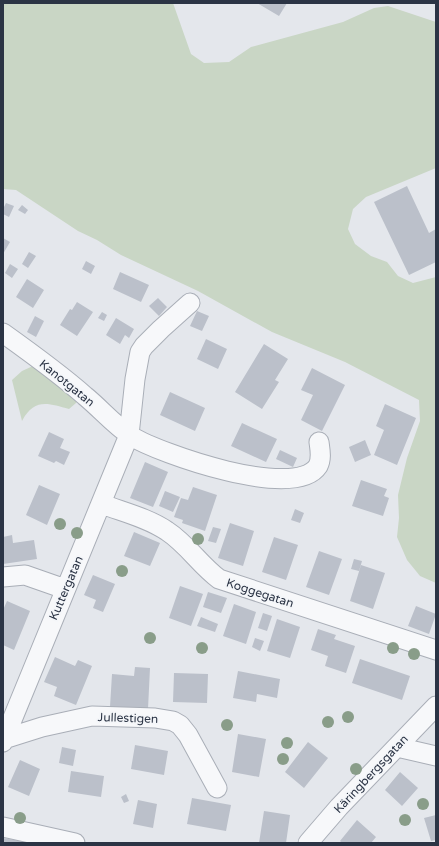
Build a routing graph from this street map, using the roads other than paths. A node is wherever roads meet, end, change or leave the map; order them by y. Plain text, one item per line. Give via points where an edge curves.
1 (190, 303) dead end
2 (3, 333) edge
3 (129, 435) junction
4 (319, 442) dead end
5 (102, 504) junction
6 (3, 577) edge
7 (65, 589) junction
8 (436, 650) edge
9 (436, 706) edge
10 (4, 740) edge
11 (397, 747) junction
12 (436, 756) edge
13 (217, 788) dead end
14 (3, 827) edge
15 (75, 843) edge
16 (308, 843) edge

1 - 3 street, Kuttergatan via 140,352
2 - 3 street, Kanotgatan via 57,372
3 - 4 street via 202,465 243,474 284,478 297,478 313,471 320,461
3 - 5 street, Kuttergatan
5 - 7 street, Kuttergatan
5 - 8 street, Koggegatan via 168,531 219,579
6 - 7 street via 25,575
7 - 10 street, Kuttergatan
9 - 11 street, Käringbergsgatan
10 - 13 street, Jullestigen via 42,727 92,716 172,721 180,725 188,735
11 - 12 street
11 - 16 street, Käringbergsgatan
14 - 15 street

